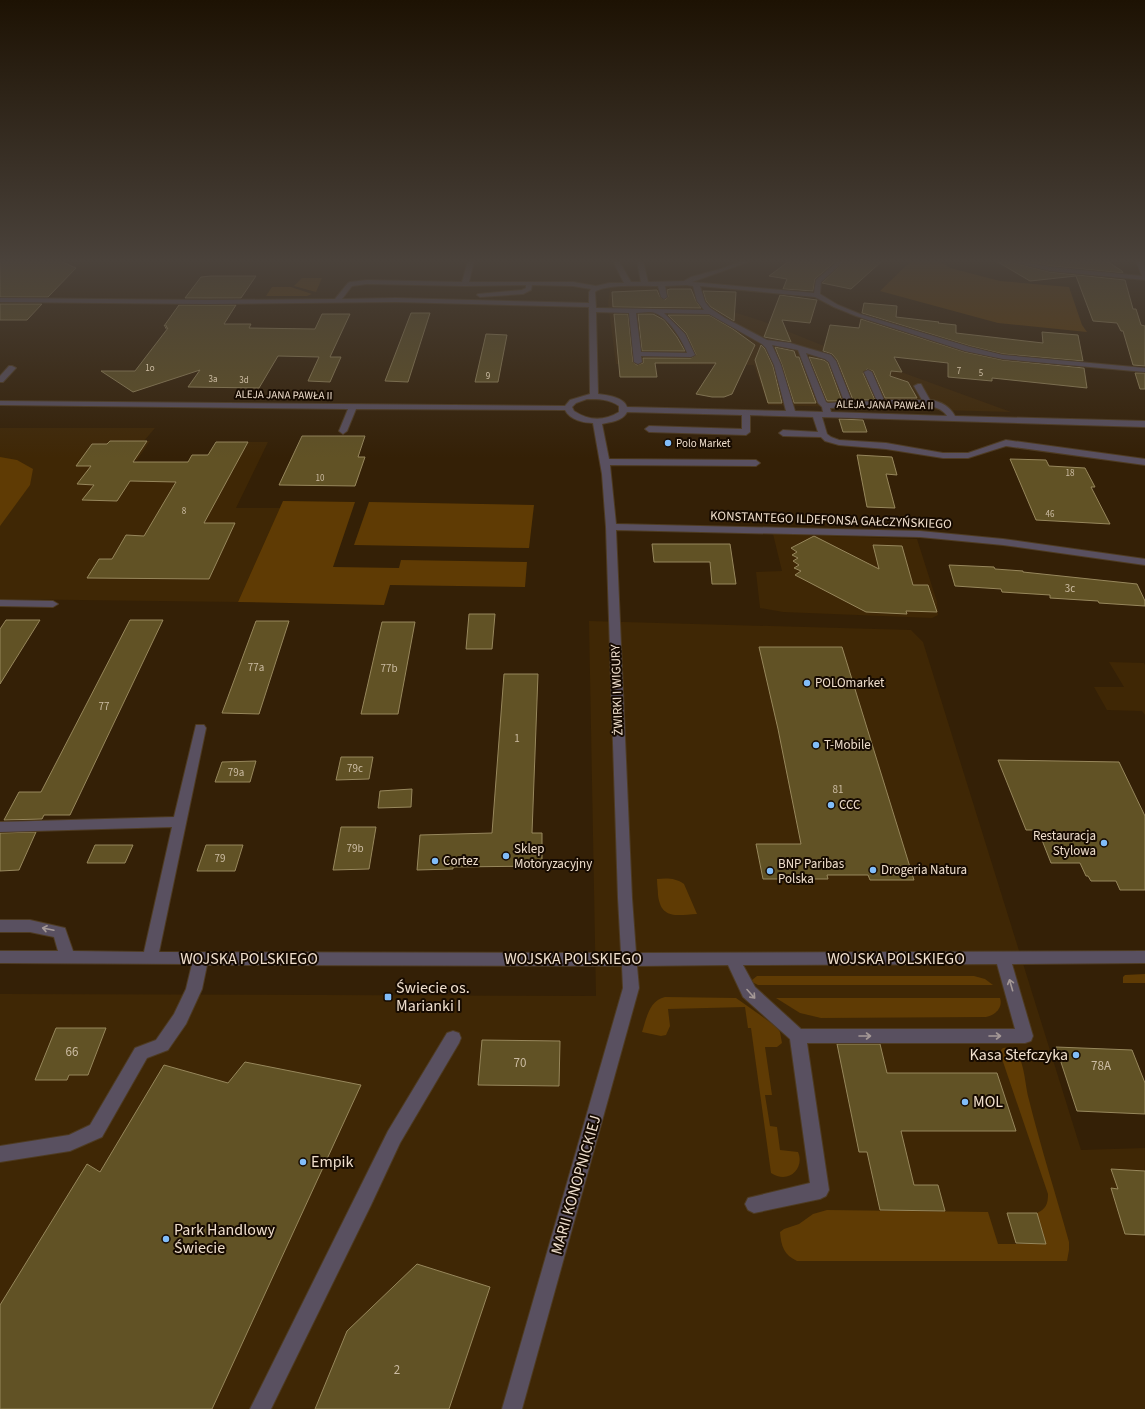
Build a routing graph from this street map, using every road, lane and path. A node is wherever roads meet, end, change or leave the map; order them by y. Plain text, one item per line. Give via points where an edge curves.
1 (593, 327) edge
2 (634, 327) edge
3 (675, 327) edge
4 (738, 327) edge
5 (896, 327) edge
6 (765, 342) junction
7 (801, 349) junction
8 (12, 368) dead end
9 (1145, 370) edge
10 (868, 372) dead end
11 (0, 380) edge
12 (918, 386) dead end
13 (594, 397) junction
14 (881, 402) junction
15 (0, 403) edge
16 (927, 403) junction
17 (845, 404) junction
18 (826, 406) junction
19 (353, 407) junction
20 (568, 408) junction
21 (624, 410) junction
22 (682, 411) junction
23 (746, 413) junction
24 (791, 414) junction
25 (817, 414) junction
26 (828, 415) junction
27 (952, 418) junction
28 (597, 421) junction
29 (1145, 424) edge
30 (649, 430) dead end
31 (685, 430) junction
32 (344, 431) dead end
33 (783, 433) dead end
34 (824, 435) junction
35 (605, 462) junction
36 (1145, 462) edge
37 (756, 463) dead end
38 (611, 527) junction
39 (1145, 562) edge
40 (0, 603) edge
41 (53, 604) dead end
42 (200, 728) dead end
43 (179, 822) junction
44 (0, 827) edge
45 (0, 926) edge
46 (0, 957) edge
47 (67, 957) junction
48 (1145, 957) edge
49 (150, 958) junction
50 (1003, 958) junction
51 (630, 959) junction
52 (201, 960) junction
53 (733, 960) junction
54 (798, 1036) junction
55 (453, 1038) dead end
56 (0, 1154) edge
57 (754, 1204) dead end
58 (260, 1409) edge
59 (512, 1409) edge

1 - 13 street
2 - 3 street via 638,358 691,355 688,344
4 - 6 street
5 - 9 street via 985,354
6 - 7 street
6 - 24 street via 772,350
7 - 17 street via 828,357 832,361 848,401
7 - 18 street via 822,403
8 - 11 street
10 - 14 street
12 - 16 street
13 - 20 street via 573,401
13 - 21 street via 618,402
14 - 16 street
14 - 17 street
15 - 19 street, ALEJA JANA PAWŁA II
16 - 27 street via 947,409
17 - 18 street
18 - 26 street
19 - 20 street, ALEJA JANA PAWŁA II
19 - 32 street
20 - 28 street via 573,416
21 - 22 street, ALEJA JANA PAWŁA II
21 - 28 street via 616,418
22 - 23 street, ALEJA JANA PAWŁA II
22 - 31 street
23 - 24 street, ALEJA JANA PAWŁA II
23 - 31 street via 746,432
24 - 25 street, ALEJA JANA PAWŁA II
25 - 26 street, ALEJA JANA PAWŁA II
25 - 34 street
26 - 27 street, ALEJA JANA PAWŁA II
27 - 29 street, ALEJA JANA PAWŁA II
28 - 35 street, ŻWIRKI I WIGURY
30 - 31 street
33 - 34 street
34 - 36 street via 828,439 842,443 888,446 944,456 977,454 1006,444
35 - 37 street
35 - 38 street, ŻWIRKI I WIGURY
38 - 39 street, KONSTANTEGO ILDEFONSA GAŁCZYŃSKIEGO via 920,534 1003,542
38 - 51 street, ŻWIRKI I WIGURY via 625,898
40 - 41 street
42 - 43 street
43 - 44 street
43 - 49 street
47 -> 45 street via 60,932 30,926
46 - 47 street, WOJSKA POLSKIEGO
47 - 49 street, WOJSKA POLSKIEGO
48 - 50 street, WOJSKA POLSKIEGO
49 - 52 street, WOJSKA POLSKIEGO
50 - 53 street, WOJSKA POLSKIEGO
54 -> 50 street via 1026,1036
51 - 52 street, WOJSKA POLSKIEGO
51 - 53 street, WOJSKA POLSKIEGO
51 - 59 street, MARII KONOPNICKIEJ via 631,988
52 - 56 street via 194,989 180,1019 162,1045 141,1053 96,1131 70,1143
53 -> 54 street via 748,992
54 - 57 street via 820,1190
55 - 58 street via 394,1136

